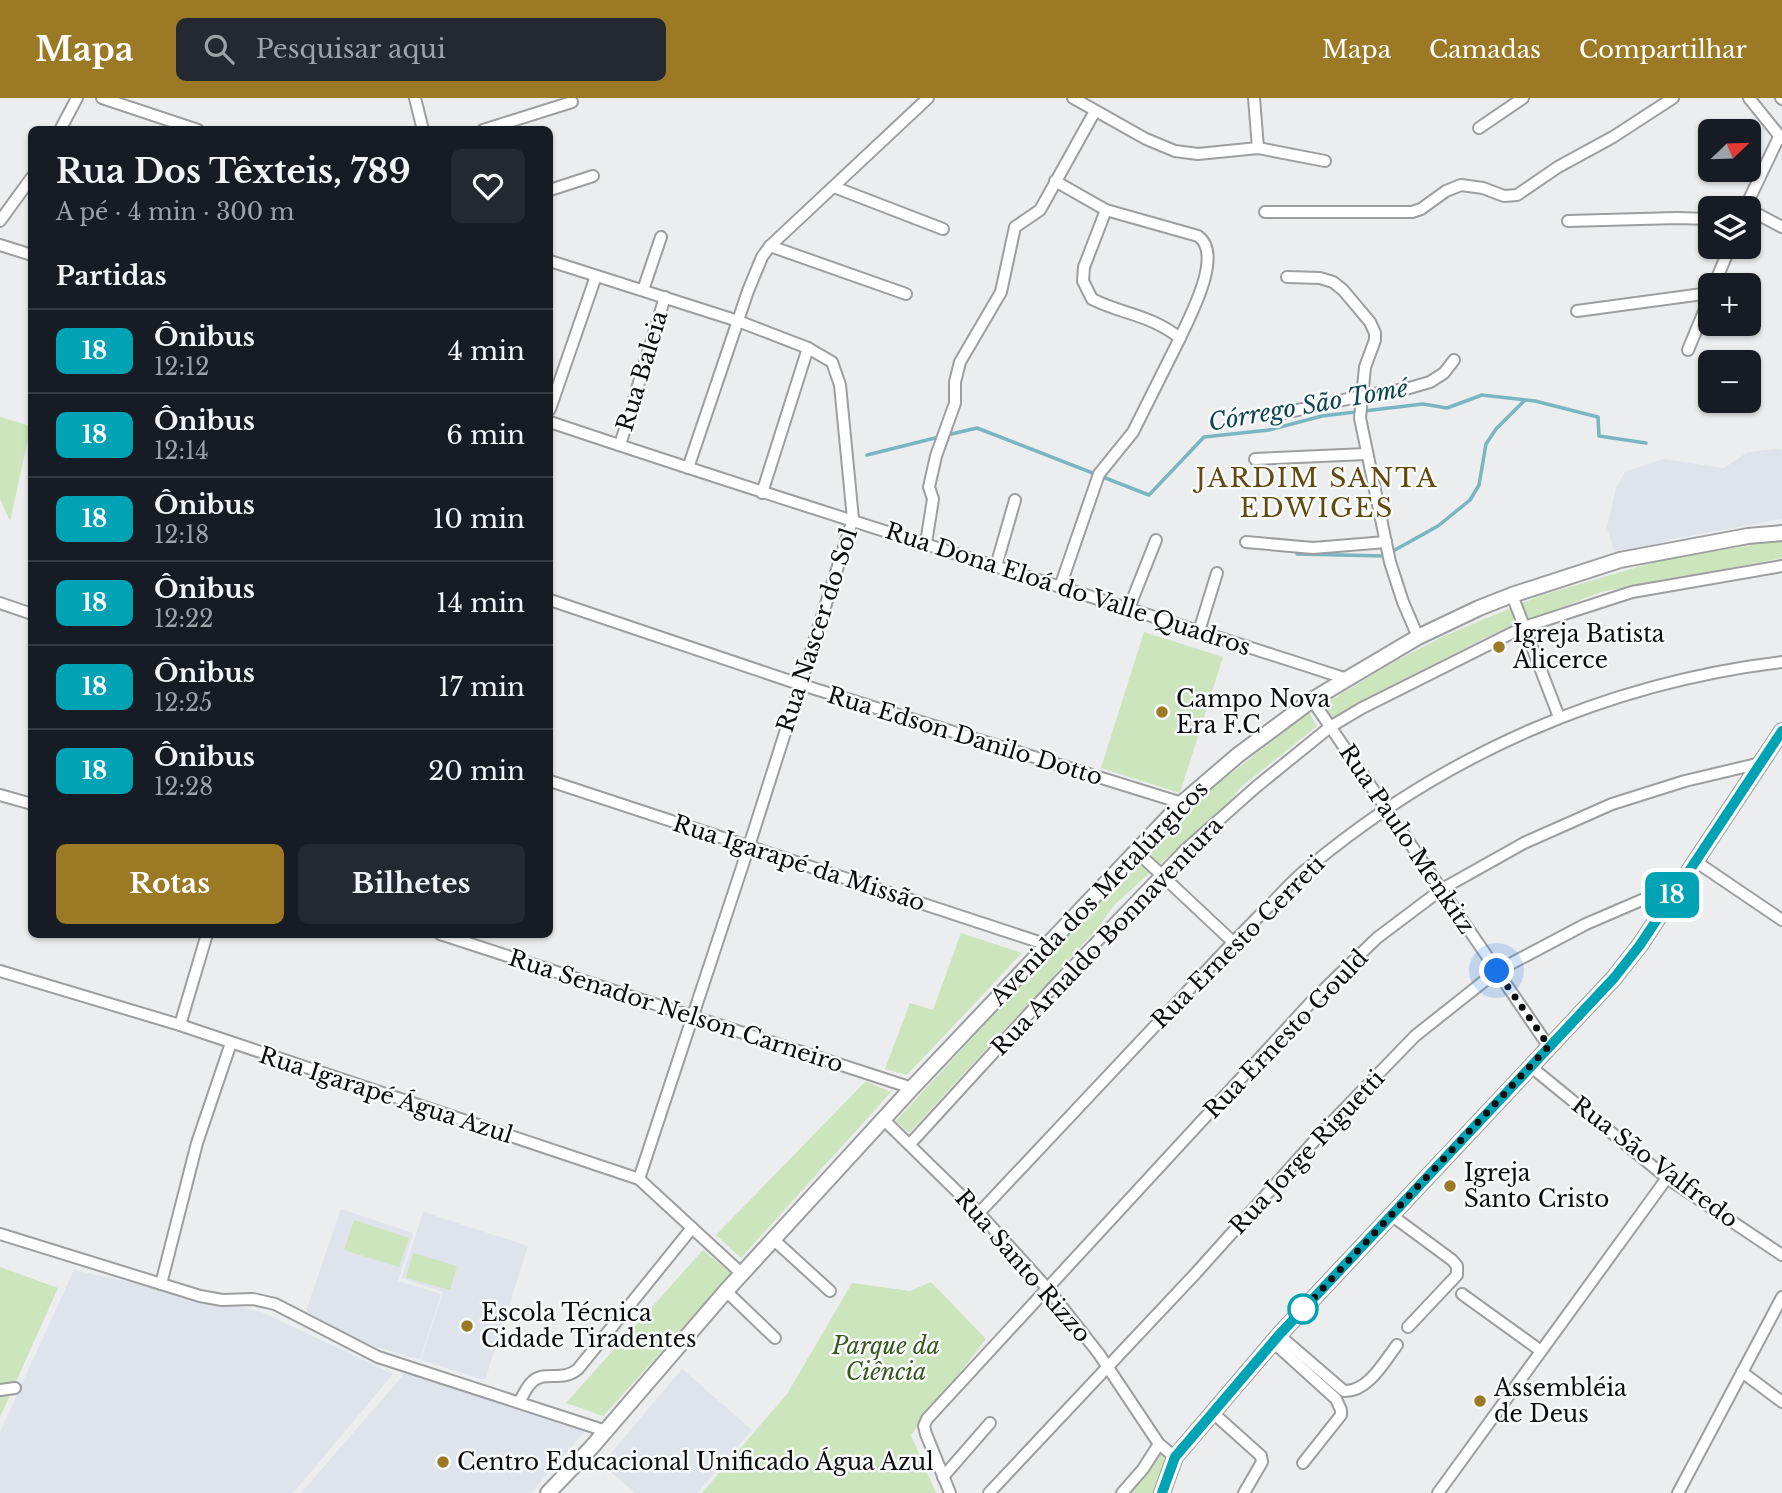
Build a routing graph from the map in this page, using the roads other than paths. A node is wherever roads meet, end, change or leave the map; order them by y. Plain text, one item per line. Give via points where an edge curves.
1 (77, 98) edge
2 (102, 98) edge
3 (415, 98) edge
4 (928, 98) edge
5 (1073, 98) edge
6 (1254, 98) edge
7 (1523, 98) edge
8 (1673, 98) edge
9 (1749, 98) edge
10 (572, 102) dead end
11 (1095, 111) junction
12 (62, 126) edge
13 (186, 126) edge
14 (422, 126) edge
15 (496, 126) edge
16 (1479, 128) dead end
17 (1780, 138) edge
18 (1258, 148) junction
19 (1325, 161) dead end
20 (593, 176) dead end
21 (1055, 181) junction
22 (28, 182) edge
23 (834, 187) junction
24 (553, 189) edge
25 (1753, 196) edge
26 (1105, 210) junction
27 (1265, 212) dead end
28 (1761, 216) edge
29 (1698, 219) edge
30 (0, 221) edge
31 (1568, 221) dead end
32 (1782, 227) edge
33 (943, 229) dead end
34 (661, 237) dead end
35 (0, 245) edge
36 (770, 246) junction
37 (28, 254) edge
38 (553, 262) edge
39 (596, 276) junction
40 (1287, 277) dead end
41 (643, 290) junction
42 (906, 293) dead end
43 (1698, 296) edge
44 (665, 298) junction
45 (1577, 311) dead end
46 (738, 321) junction
47 (1698, 325) edge
48 (1180, 338) junction
49 (808, 348) junction
50 (1688, 350) dead end
51 (1454, 360) dead end
52 (553, 400) edge
53 (1360, 401) junction
54 (1271, 416) dead end
55 (553, 423) edge
56 (620, 445) junction
57 (1366, 454) junction
58 (1255, 459) dead end
59 (688, 468) junction
60 (762, 493) junction
61 (1015, 500) dead end
62 (853, 519) junction
63 (1782, 525) edge
64 (1782, 533) edge
65 (1748, 536) junction
66 (1156, 540) dead end
67 (1246, 542) dead end
68 (1386, 542) junction
69 (926, 543) junction
70 (996, 566) junction
71 (1782, 566) edge
72 (1217, 573) dead end
73 (1060, 587) junction
74 (1511, 595) junction
75 (553, 601) edge
76 (0, 603) edge
77 (1129, 608) junction
78 (28, 613) edge
79 (1524, 627) junction
80 (1199, 631) junction
81 (1418, 637) junction
82 (1782, 663) edge
83 (1347, 679) junction
84 (799, 684) junction
85 (1312, 700) junction
86 (1559, 717) junction
87 (1330, 727) junction
88 (1782, 731) edge
89 (1761, 763) junction
90 (553, 782) edge
91 (0, 794) edge
92 (28, 803) edge
93 (1182, 803) junction
94 (1385, 808) junction
95 (749, 846) junction
96 (1136, 851) junction
97 (1695, 860) junction
98 (1161, 874) junction
99 (1679, 884) junction
100 (1442, 889) junction
101 (1782, 920) edge
102 (206, 938) edge
103 (452, 938) edge
104 (1233, 942) junction
105 (1048, 945) junction
106 (0, 971) edge
107 (1497, 971) junction
108 (693, 1017) junction
109 (180, 1025) junction
110 (231, 1043) junction
111 (1549, 1046) junction
112 (1530, 1066) junction
113 (912, 1088) junction
114 (883, 1119) junction
115 (910, 1144) junction
116 (1668, 1178) junction
117 (639, 1179) junction
118 (979, 1213) junction
119 (1391, 1215) junction
120 (692, 1228) junction
121 (0, 1234) edge
122 (774, 1240) junction
123 (1782, 1255) edge
124 (742, 1274) junction
125 (161, 1284) junction
126 (1048, 1289) junction
127 (830, 1290) dead end
128 (726, 1291) junction
129 (1462, 1294) dead end
130 (1782, 1297) edge
131 (1408, 1327) dead end
132 (775, 1338) dead end
133 (1276, 1338) junction
134 (1397, 1345) dead end
135 (1541, 1352) junction
136 (1108, 1367) junction
137 (1742, 1372) junction
138 (15, 1388) dead end
139 (0, 1391) edge
140 (519, 1402) junction
141 (1782, 1402) edge
142 (1212, 1412) junction
143 (990, 1423) dead end
144 (606, 1431) junction
145 (1159, 1444) junction
146 (1175, 1457) junction
147 (1303, 1463) dead end
148 (943, 1477) junction
149 (548, 1493) edge
150 (950, 1493) edge
151 (989, 1493) edge
152 (1122, 1493) edge
153 (1162, 1493) edge
154 (1244, 1493) edge
155 (1438, 1493) edge
156 (1678, 1493) edge

1 - 12 street
2 - 13 street
3 - 14 street
4 - 23 street
5 - 11 street
6 - 18 street
7 - 16 street
8 - 27 street via 1517,195 1504,197 1461,185 1412,212
9 - 17 street
10 - 15 street
11 - 18 street via 1175,151 1198,154
11 - 21 street
17 - 25 street
18 - 19 street
20 - 24 street
21 - 26 street
21 - 69 street via 1040,210 1015,227 1001,292 960,362 955,403 929,487 933,499
22 - 30 street
23 - 33 street
23 - 36 street
26 - 48 street via 1084,267 1083,281 1092,299 1152,320
26 - 48 street via 1205,240 1203,288
28 - 32 street
29 - 31 street
34 - 41 street
35 - 37 street
36 - 42 street
36 - 46 street
38 - 39 street, Rua Nascer do Sol
39 - 41 street, Rua Nascer do Sol
39 - 52 street
40 - 53 street via 1333,282 1370,322 1375,340
41 - 44 street, Rua Nascer do Sol
43 - 45 street
44 - 46 street, Rua Nascer do Sol
44 - 56 street, Rua Baleia
46 - 49 street, Rua Nascer do Sol
46 - 59 street
47 - 50 street
48 - 73 street via 1133,432 1099,474
49 - 60 street
49 - 62 street, Rua Nascer do Sol via 827,358 839,377
51 - 53 street via 1430,382
53 - 54 street
53 - 57 street
55 - 56 street, Rua Dona Eloá do Valle Quadros
56 - 59 street, Rua Dona Eloá do Valle Quadros
57 - 58 street
57 - 68 street
59 - 60 street, Rua Dona Eloá do Valle Quadros
60 - 62 street, Rua Dona Eloá do Valle Quadros
61 - 70 street
62 - 69 street, Rua Dona Eloá do Valle Quadros
62 - 84 street, Rua Nascer do Sol
63 - 65 main road, Avenida dos Metalúrgicos
64 - 65 main road, Avenida dos Metalúrgicos
65 - 74 main road, Avenida dos Metalúrgicos via 1620,560
66 - 77 street
67 - 68 street via 1313,548
68 - 81 street via 1402,602
69 - 70 street, Rua Dona Eloá do Valle Quadros
70 - 73 street, Rua Dona Eloá do Valle Quadros
71 - 79 street, Rua Arnaldo Bonnaventura via 1632,593
72 - 80 street
73 - 77 street, Rua Dona Eloá do Valle Quadros
74 - 79 street
74 - 81 main road, Avenida dos Metalúrgicos
75 - 84 street, Rua Edson Danilo Dotto
76 - 78 street
77 - 80 street, Rua Dona Eloá do Valle Quadros
79 - 86 street
79 - 87 street, Rua Arnaldo Bonnaventura
80 - 83 street, Rua Dona Eloá do Valle Quadros
81 - 83 main road, Avenida dos Metalúrgicos
82 - 86 street, Rua Ernesto Cerreti via 1682,678
83 - 85 main road, Avenida dos Metalúrgicos
84 - 93 street, Rua Edson Danilo Dotto
84 - 95 street, Rua Nascer do Sol
85 - 87 street, Rua Paulo Menkitz
85 - 93 main road, Avenida dos Metalúrgicos
86 - 94 street, Rua Ernesto Cerreti via 1465,760
87 - 94 street, Rua Paulo Menkitz
87 - 98 street, Rua Arnaldo Bonnaventura via 1256,786
88 - 89 main road
89 - 97 main road
89 - 100 street, Rua Ernesto Gould via 1612,804 1524,843
90 - 95 street, Rua Igarapé da Missão
91 - 92 street
93 - 96 main road, Avenida dos Metalúrgicos
94 - 100 street, Rua Paulo Menkitz
94 - 104 street, Rua Ernesto Cerreti via 1305,869
95 - 105 street, Rua Igarapé da Missão
95 - 108 street, Rua Nascer do Sol
96 - 98 street
96 - 105 main road, Avenida dos Metalúrgicos
97 - 99 main road
97 - 101 street
98 - 104 street
98 - 115 street, Rua Arnaldo Bonnaventura
99 - 107 street, Rua Jorge Riguetti via 1586,924
99 - 111 main road via 1614,978
100 - 107 street, Rua Paulo Menkitz
100 - 126 street, Rua Ernesto Gould via 1377,938 1314,999
102 - 109 street
103 - 108 street, Rua Senador Nelson Carneiro
104 - 118 street, Rua Ernesto Cerreti
105 - 113 main road, Avenida dos Metalúrgicos
106 - 109 street, Rua Igarapé Água Azul
107 - 111 street, Rua Paulo Menkitz
107 - 136 street, Rua Jorge Riguetti via 1415,1036
108 - 113 street, Rua Senador Nelson Carneiro
108 - 117 street, Rua Nascer do Sol
109 - 110 street, Rua Igarapé Água Azul
110 - 117 street, Rua Igarapé Água Azul
110 - 125 street via 197,1143
111 - 112 main road
112 - 116 street, Rua São Valfredo
112 - 119 main road
113 - 114 main road, Avenida dos Metalúrgicos
114 - 115 street, Rua Santo Rizzo
114 - 122 main road, Avenida dos Metalúrgicos
115 - 118 street, Rua Santo Rizzo
116 - 123 street, Rua São Valfredo
116 - 135 street
117 - 120 street, Rua Igarapé Água Azul
118 - 126 street, Rua Santo Rizzo
119 - 131 street via 1457,1266 1457,1275
119 - 133 main road
120 - 124 street, Rua Igarapé Água Azul
120 - 140 street via 578,1368 566,1377 537,1378
121 - 125 street
122 - 124 main road, Avenida dos Metalúrgicos
122 - 127 street
124 - 128 main road, Avenida dos Metalúrgicos
125 - 140 street via 222,1300 275,1304 379,1357
126 - 136 street, Rua Santo Rizzo
126 - 148 street, Rua Ernesto Gould via 927,1419 926,1434
128 - 132 street
128 - 144 main road, Avenida dos Metalúrgicos
129 - 135 street
130 - 137 street
133 - 134 street via 1344,1391 1367,1382
133 - 142 main road
133 - 147 street via 1336,1399 1341,1410
135 - 155 street
136 - 145 street, Rua Santo Rizzo
136 - 151 street, Rua Jorge Riguetti
137 - 141 street
137 - 156 street
138 - 139 street
140 - 144 street
142 - 146 main road
142 - 154 street via 1261,1456
143 - 148 street
144 - 149 main road, Avenida dos Metalúrgicos
145 - 146 street, Rua Santo Rizzo
145 - 152 street
146 - 153 main road
148 - 150 street

